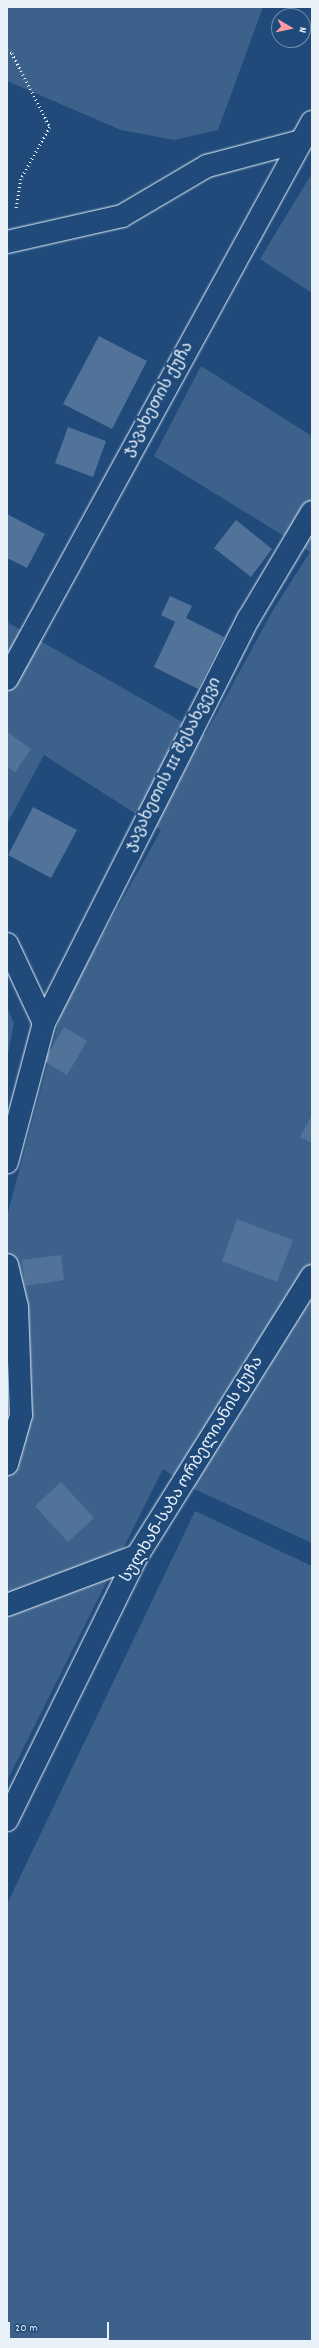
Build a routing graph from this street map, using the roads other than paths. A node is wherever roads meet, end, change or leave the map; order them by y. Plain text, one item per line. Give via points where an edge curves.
1 (312, 122) edge
2 (301, 141) junction
3 (7, 242) edge
4 (312, 512) edge
5 (7, 679) edge
6 (7, 944) edge
7 (44, 1022) junction
8 (7, 1162) edge
9 (7, 1265) edge
10 (312, 1276) edge
11 (7, 1464) edge
12 (137, 1556) junction
13 (7, 1606) edge
14 (7, 1820) edge

1 - 2 street, ჯავახეთის ქუჩა
2 - 3 street via 207,166 122,216
2 - 5 street, ჯავახეთის ქუჩა
4 - 7 street, ჯავახეთის III შესახვევი via 249,618
6 - 7 street
7 - 8 street
9 - 11 street via 17,1307 21,1415
10 - 12 street, სულხან-საბა ორბელიანის ქუჩა
12 - 13 street
12 - 14 street, სულხან-საბა ორბელიანის ქუჩა

